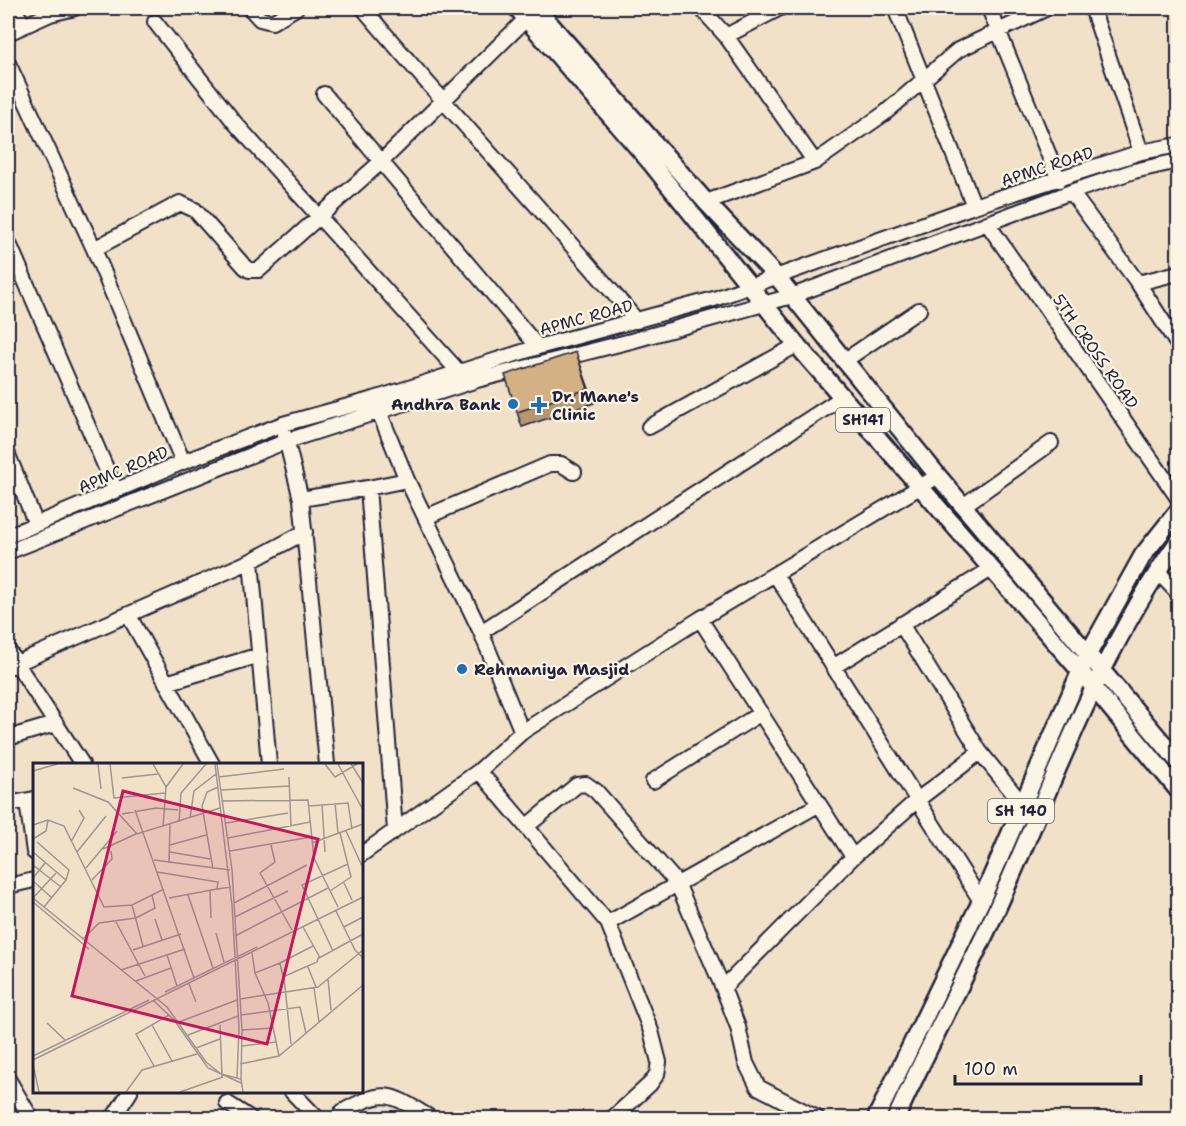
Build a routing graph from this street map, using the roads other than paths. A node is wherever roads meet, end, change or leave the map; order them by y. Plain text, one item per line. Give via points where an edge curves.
1 (13, 8) edge
2 (75, 8) edge
3 (250, 8) edge
4 (296, 8) edge
5 (363, 8) edge
6 (701, 8) edge
7 (780, 8) edge
8 (895, 8) edge
9 (989, 8) edge
10 (1047, 8) edge
11 (1092, 8) edge
12 (526, 11) edge
13 (155, 22) dead end
14 (24, 25) junction
15 (999, 32) junction
16 (8, 33) edge
17 (726, 36) junction
18 (8, 63) edge
19 (925, 79) junction
20 (324, 94) dead end
21 (441, 102) junction
22 (1179, 145) edge
23 (1141, 152) junction
24 (382, 161) junction
25 (815, 162) junction
26 (1179, 162) edge
27 (1059, 180) junction
28 (1071, 192) junction
29 (706, 202) junction
30 (974, 206) junction
31 (319, 218) junction
32 (987, 223) junction
33 (8, 241) edge
34 (94, 249) junction
35 (1179, 273) edge
36 (14, 275) edge
37 (778, 278) junction
38 (1138, 283) junction
39 (751, 287) junction
40 (792, 296) junction
41 (762, 302) junction
42 (919, 310) dead end
43 (637, 321) junction
44 (797, 345) junction
45 (1179, 345) edge
46 (538, 347) junction
47 (844, 361) junction
48 (458, 371) junction
49 (843, 398) junction
50 (376, 406) junction
51 (283, 424) junction
52 (649, 427) dead end
53 (287, 441) junction
54 (1051, 444) dead end
55 (8, 455) edge
56 (183, 462) junction
57 (574, 472) dead end
58 (938, 476) junction
59 (407, 480) junction
60 (922, 487) junction
61 (368, 488) junction
62 (115, 489) junction
63 (1179, 498) edge
64 (301, 499) junction
65 (963, 506) junction
66 (1179, 511) edge
67 (426, 517) junction
68 (36, 524) junction
69 (305, 532) junction
70 (8, 536) edge
71 (1179, 542) edge
72 (8, 552) edge
73 (251, 561) junction
74 (991, 569) junction
75 (1158, 572) junction
76 (775, 574) junction
77 (1179, 592) edge
78 (129, 615) junction
79 (700, 619) junction
80 (901, 624) junction
81 (481, 632) junction
82 (8, 650) edge
83 (260, 655) junction
84 (1087, 656) junction
85 (12, 666) edge
86 (833, 667) junction
87 (1081, 672) junction
88 (1101, 672) junction
89 (166, 683) junction
90 (1094, 689) junction
91 (761, 713) junction
92 (55, 724) junction
93 (522, 732) junction
94 (8, 738) edge
95 (981, 752) junction
96 (1179, 761) edge
97 (80, 763) edge
98 (211, 763) edge
99 (269, 763) edge
100 (327, 763) edge
101 (479, 771) junction
102 (653, 781) dead end
103 (1179, 790) edge
104 (31, 800) edge
105 (916, 801) junction
106 (8, 804) edge
107 (818, 805) junction
108 (1023, 805) junction
109 (527, 826) junction
110 (395, 830) junction
111 (33, 835) edge
112 (363, 853) edge
113 (853, 857) junction
114 (33, 880) edge
115 (678, 883) junction
116 (8, 886) edge
117 (981, 901) junction
118 (608, 923) junction
119 (723, 988) junction
120 (8, 1079) edge
121 (293, 1093) edge
122 (125, 1094) edge
123 (227, 1103) dead end
124 (342, 1112) dead end
125 (32, 1119) edge
126 (113, 1119) edge
127 (250, 1119) edge
128 (317, 1119) edge
129 (431, 1119) edge
130 (613, 1119) edge
131 (817, 1119) edge
132 (876, 1119) edge
133 (896, 1119) edge

1 - 14 street
2 - 14 street
3 - 4 street via 260,19 272,22
5 - 21 street
6 - 17 street
7 - 17 street
8 - 19 street
9 - 15 street
10 - 15 street
11 - 23 street
12 - 21 street
12 - 29 main road
12 - 39 main road, SH141
13 - 31 street via 235,123
14 - 16 street
15 - 19 street via 958,50
15 - 27 street
17 - 25 street
18 - 34 street
19 - 25 street via 885,113
19 - 30 street
20 - 24 street
21 - 24 street
21 - 43 street via 567,238
22 - 23 street, APMC ROAD
23 - 27 street, APMC ROAD
24 - 31 street
24 - 46 street
25 - 29 street
26 - 28 street, APMC ROAD via 1134,171
27 - 30 street, APMC ROAD
28 - 32 street, APMC ROAD
28 - 38 street
29 - 37 main road
30 - 37 street, APMC ROAD
31 - 34 street via 266,266 255,271 244,267 195,210 180,203
31 - 48 street
32 - 40 street, APMC ROAD
32 - 63 street, 5TH CROSS ROAD
33 - 36 street
34 - 56 street
35 - 38 street
36 - 62 street
37 - 39 street, APMC ROAD
37 - 40 main road
38 - 45 street
39 - 41 main road, SH141
39 - 43 street, APMC ROAD
40 - 41 street, APMC ROAD
40 - 47 main road
41 - 44 main road, SH141
41 - 50 street, APMC ROAD via 631,341
42 - 47 street
43 - 46 street, APMC ROAD
44 - 49 main road, SH141
44 - 52 street
46 - 48 street, APMC ROAD
47 - 58 main road
48 - 50 street, APMC ROAD
49 - 60 main road, SH141
49 - 81 street
50 - 51 street, APMC ROAD
50 - 53 street, APMC ROAD
50 - 59 street
51 - 53 street
51 - 56 street, APMC ROAD
53 - 64 street
53 - 72 street, APMC ROAD
54 - 65 street
55 - 68 street
56 - 62 street, APMC ROAD
57 - 67 street via 561,464 550,464
58 - 60 street
58 - 65 main road
59 - 61 street
59 - 67 street
60 - 74 main road, SH141
60 - 76 street
61 - 64 street
61 - 110 street
62 - 68 street, APMC ROAD
64 - 69 street
65 - 84 main road
66 - 84 main road, SH 140 via 1143,555
67 - 81 street
68 - 70 street, APMC ROAD
69 - 73 street
69 - 100 street
71 - 75 main road, SH 140
73 - 78 street
73 - 83 street
74 - 80 street
74 - 87 main road, SH141
75 - 77 street
75 - 88 main road, SH 140
76 - 79 street
76 - 86 street
78 - 85 street
78 - 89 street
79 - 91 street
79 - 93 street
80 - 86 street
80 - 95 street
81 - 93 street
82 - 85 street
83 - 89 street
83 - 99 street
84 - 87 main road, SH 140
84 - 88 main road
85 - 92 street
86 - 105 street
87 - 90 main road, SH141
87 - 108 main road, SH 140
88 - 90 main road, SH 140
88 - 96 main road
89 - 98 street
90 - 103 main road, SH141
90 - 133 main road, SH 140 via 995,913
91 - 102 street
91 - 107 street
92 - 94 street
92 - 97 street
93 - 101 street
95 - 105 street
95 - 108 street
101 - 109 street
101 - 110 street
104 - 106 street
104 - 111 street
105 - 113 street
105 - 117 street
107 - 113 street
107 - 115 street
108 - 117 main road, SH 140
109 - 115 street via 570,789 586,784
109 - 118 street
110 - 112 street
113 - 119 street
114 - 116 street
115 - 118 street
115 - 119 street
117 - 132 main road, SH 140
118 - 130 street via 659,1062 651,1084
119 - 131 street via 752,1079 758,1087
120 - 125 street
121 - 128 street
122 - 126 street
123 - 127 street
124 - 129 street via 382,1095 398,1099

